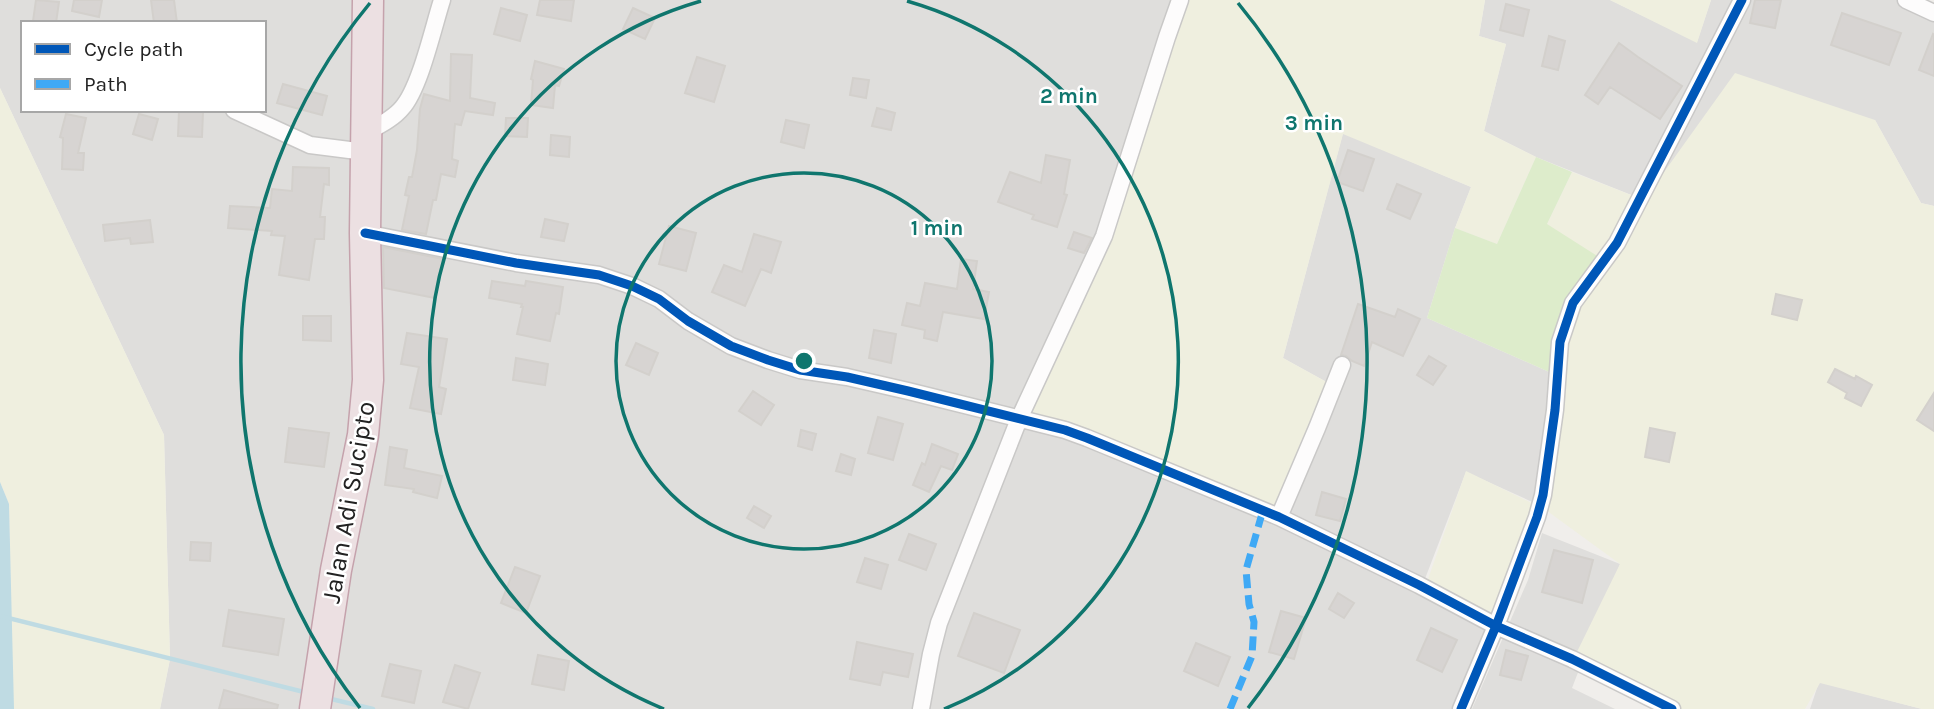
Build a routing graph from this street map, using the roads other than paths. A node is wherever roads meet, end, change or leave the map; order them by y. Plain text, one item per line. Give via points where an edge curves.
1 (368, 0) edge
2 (442, 0) edge
3 (1180, 0) edge
4 (1742, 0) edge
5 (1906, 0) edge
6 (1934, 13) edge
7 (238, 112) edge
8 (365, 142) junction
9 (365, 233) junction
10 (1342, 365) dead end
11 (1019, 419) junction
12 (1279, 517) junction
13 (1496, 626) junction
14 (317, 693) edge
15 (921, 709) edge
16 (1461, 709) edge
17 (1672, 709) edge

1 - 8 highway, Jalan Adi Sucipto
2 - 8 street via 422,66 403,107
3 - 11 street via 1104,236
4 - 13 street via 1617,243 1573,303 1560,342 1542,495
5 - 6 street
7 - 8 street via 310,145
8 - 9 highway, Jalan Adi Sucipto
9 - 11 street via 598,275 659,299 731,346 768,360
9 - 14 highway, Jalan Adi Sucipto via 368,380 363,435
10 - 12 street
11 - 12 street via 1087,438
11 - 15 street via 939,623
12 - 13 street
13 - 16 street
13 - 17 street

